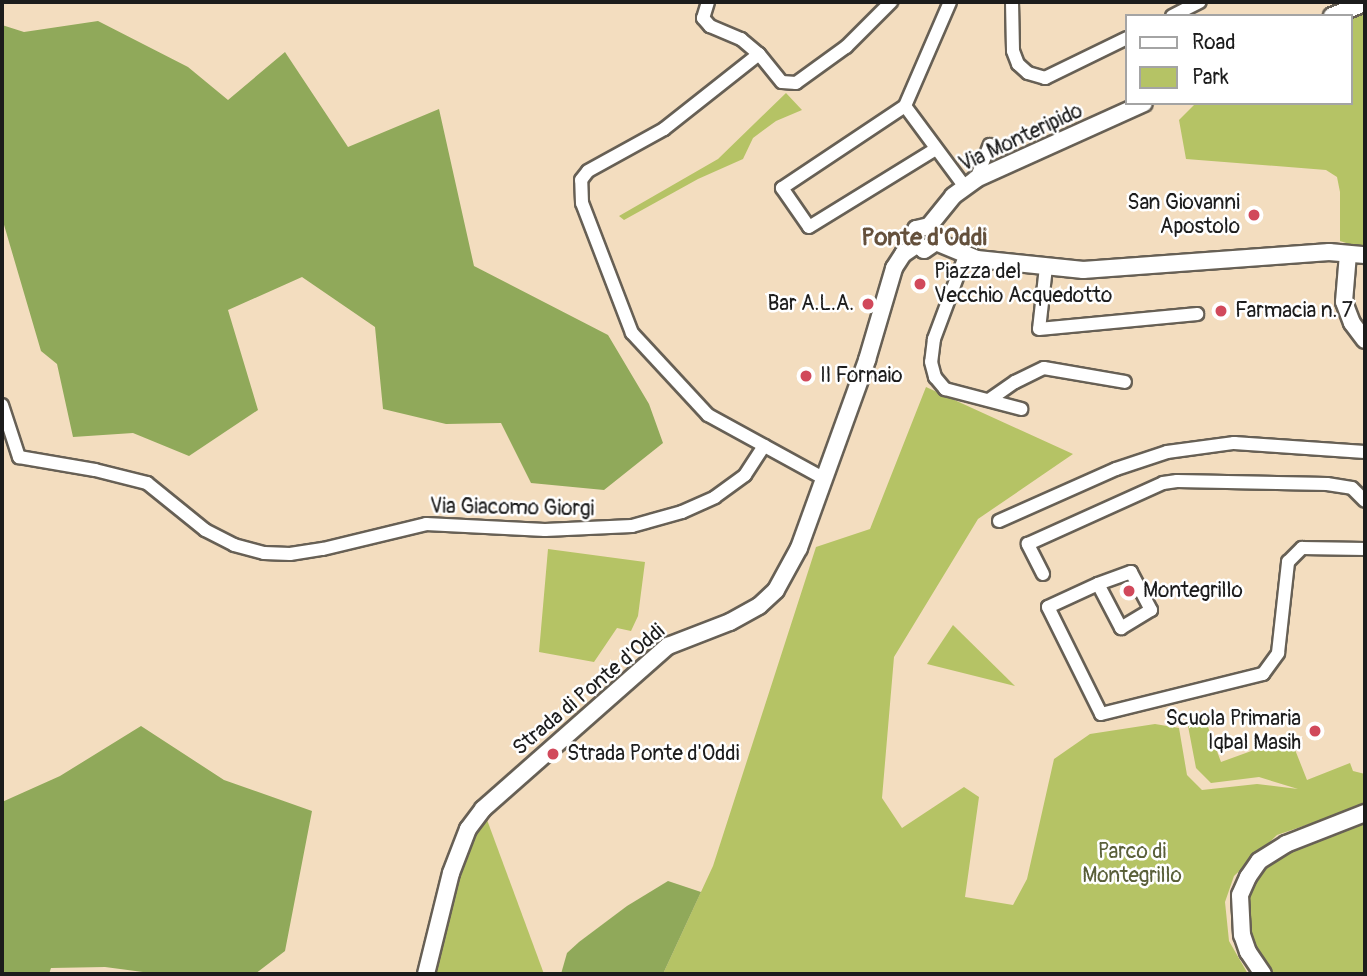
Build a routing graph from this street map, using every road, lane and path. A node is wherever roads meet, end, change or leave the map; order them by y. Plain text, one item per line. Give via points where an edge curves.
1 (708, 2) edge
2 (891, 2) edge
3 (950, 2) edge
4 (1012, 2) edge
5 (1200, 2) edge
6 (1365, 3) edge
7 (1176, 14) edge
8 (1337, 14) edge
9 (1126, 38) edge
10 (759, 54) junction
11 (1140, 105) edge
12 (905, 106) junction
13 (990, 145) dead end
14 (936, 149) junction
15 (970, 183) junction
16 (929, 226) junction
17 (936, 242) junction
18 (915, 246) junction
19 (1348, 254) junction
20 (965, 256) junction
21 (1365, 256) edge
22 (1046, 267) junction
23 (1197, 314) dead end
24 (1365, 340) edge
25 (1125, 382) dead end
26 (989, 400) junction
27 (2, 405) edge
28 (1021, 409) dead end
29 (764, 446) junction
30 (1365, 452) edge
31 (823, 478) junction
32 (1365, 501) edge
33 (999, 521) dead end
34 (1365, 549) edge
35 (1043, 574) dead end
36 (1098, 583) junction
37 (1365, 813) edge
38 (426, 974) edge
39 (1263, 974) edge

1 - 10 street via 703,18 710,26 741,39
2 - 10 street via 846,47 796,83 782,82
3 - 12 street
4 - 9 street via 1013,51 1028,74 1045,78
5 - 7 street
6 - 8 street
10 - 29 street via 664,129 588,171 581,180 582,203 632,333 708,415
11 - 15 street, Via Monteripido
12 - 14 street
12 - 14 street via 782,188 809,227
13 - 15 street
14 - 15 street
15 - 16 street, Via Monteripido
16 - 17 street
16 - 18 street, Strada di Ponte d'Oddi via 916,229 912,237
17 - 18 street via 924,250
17 - 20 street
18 - 31 street, Strada di Ponte d'Oddi via 894,268 867,360
19 - 21 street
19 - 22 street via 1083,270
19 - 24 street via 1345,302 1352,323
20 - 22 street
20 - 26 street via 934,339 933,370 945,389
22 - 23 street via 1039,329
25 - 26 street via 1044,368
26 - 28 street
27 - 29 street, Via Giacomo Giorgi via 19,457 147,483 205,530 234,545 277,553 323,549 426,524 545,530 632,526 715,497 745,475
29 - 31 street
30 - 33 street via 1234,443 1167,452 1116,469
31 - 38 street, Strada di Ponte d'Oddi via 799,548 776,590 730,622 667,646 475,817 451,873
32 - 35 street via 1352,488 1326,484 1163,483 1028,544
34 - 36 street via 1302,548 1288,562 1278,653 1263,674 1101,714 1048,607
36 - 36 street via 1130,572 1151,610 1121,628
37 - 39 street via 1286,844 1259,861 1248,877 1241,895 1242,935

